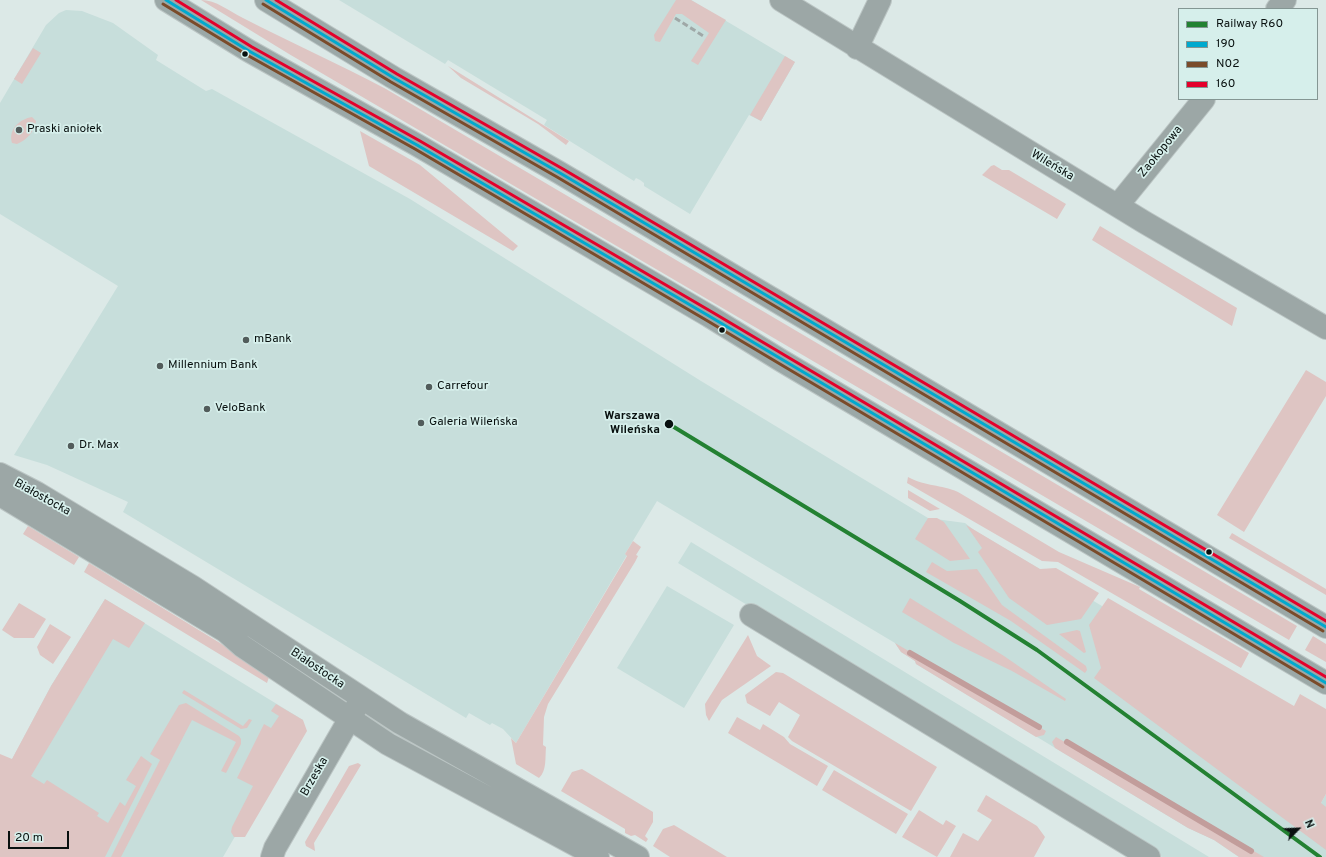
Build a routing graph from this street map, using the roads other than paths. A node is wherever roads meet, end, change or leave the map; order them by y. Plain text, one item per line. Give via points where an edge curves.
1 (166, 0) edge
2 (266, 0) edge
3 (781, 0) edge
4 (880, 0) edge
5 (1285, 0) edge
6 (1278, 8) edge
7 (857, 48) junction
8 (1203, 100) edge
9 (1118, 206) junction
10 (1326, 328) edge
11 (0, 474) edge
12 (0, 495) edge
13 (751, 615) dead end
14 (1326, 627) edge
15 (1326, 683) edge
16 (362, 699) junction
17 (350, 719) junction
18 (272, 857) edge
19 (598, 857) edge
20 (638, 857) edge
21 (1149, 857) edge

1 - 15 main road via 249,51 417,145 709,316
2 - 14 main road
3 - 7 street, Wileńska
4 - 7 street
5 - 6 street
7 - 9 street, Wileńska
8 - 9 street, Zaokopowa
9 - 10 street, Wileńska
11 - 16 street, Białostocka via 37,493 193,587
12 - 17 street, Białostocka via 224,632
13 - 21 street
16 - 17 street, Brzeska
16 - 20 street, Białostocka via 400,724
17 - 18 street, Brzeska
17 - 19 street, Białostocka via 388,744

